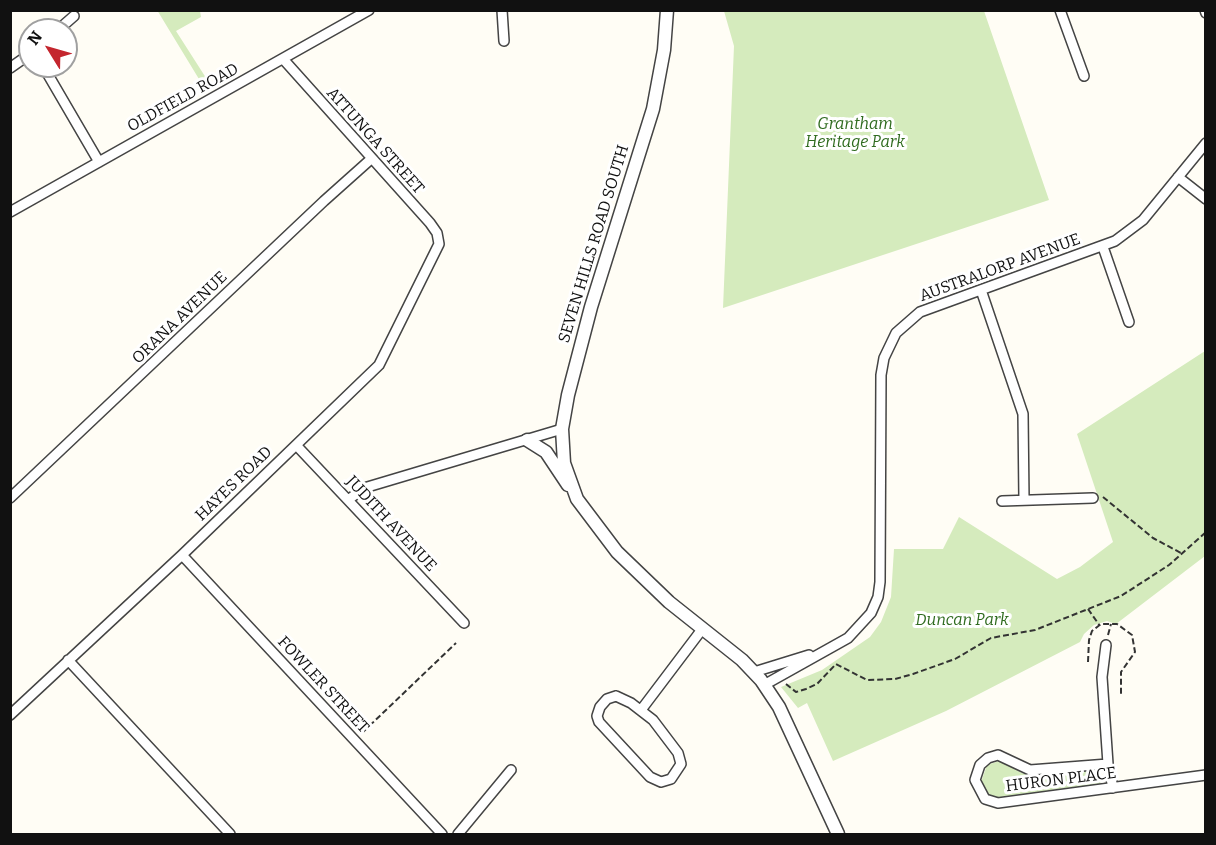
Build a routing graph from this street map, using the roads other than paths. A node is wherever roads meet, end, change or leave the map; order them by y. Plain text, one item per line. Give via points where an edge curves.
1 (369, 10) edge
2 (502, 10) edge
3 (667, 10) edge
4 (1060, 10) edge
5 (74, 16) dead end
6 (72, 18) edge
7 (504, 41) dead end
8 (284, 60) junction
9 (1084, 76) dead end
10 (50, 78) edge
11 (1206, 143) edge
12 (371, 159) junction
13 (99, 162) junction
14 (1178, 177) junction
15 (1206, 199) edge
16 (10, 212) edge
17 (438, 244) joint
18 (1103, 247) junction
19 (981, 290) junction
20 (1129, 322) dead end
21 (562, 429) junction
22 (527, 440) junction
23 (296, 445) junction
24 (571, 488) junction
25 (10, 498) edge
26 (1093, 498) road end
27 (348, 500) junction
28 (1024, 500) junction
29 (1002, 501) dead end
30 (182, 555) junction
31 (464, 623) dead end
32 (703, 628) junction
33 (1106, 645) dead end
34 (826, 651) junction
35 (68, 660) junction
36 (754, 672) junction
37 (764, 685) junction
38 (641, 710) junction
39 (10, 715) edge
40 (1108, 764) junction
41 (511, 770) dead end
42 (1206, 775) edge
43 (1113, 788) junction
44 (230, 834) edge
45 (442, 834) edge
46 (458, 834) edge
47 (838, 834) edge

1 - 8 street, OLDFIELD ROAD
2 - 7 street
3 - 21 street, SEVEN HILLS ROAD SOUTH via 661,74 653,109 591,307
4 - 9 street
5 - 6 street
8 - 12 street, ATTUNGA STREET
8 - 13 street, OLDFIELD ROAD
10 - 13 street
11 - 14 street, AUSTRALORP AVENUE
12 - 17 street, ATTUNGA STREET via 435,230
12 - 25 street, ORANA AVENUE
13 - 16 street, OLDFIELD ROAD
14 - 15 street
14 - 18 street, AUSTRALORP AVENUE via 1134,228
17 - 23 street, HAYES ROAD via 385,357
18 - 19 street, AUSTRALORP AVENUE
18 - 20 street
19 - 28 street via 1023,414
19 - 34 street, AUSTRALORP AVENUE via 920,312 903,325 887,349 881,375 878,597 859,629
21 - 22 street
21 - 24 street, SEVEN HILLS ROAD SOUTH via 564,463
22 - 24 street, SEVEN HILLS ROAD SOUTH via 546,452
22 - 27 street via 364,488
23 - 27 street, JUDITH AVENUE
23 - 30 street, HAYES ROAD
24 - 32 street, SEVEN HILLS ROAD SOUTH via 617,552
26 - 28 street
27 - 31 street, JUDITH AVENUE
28 - 29 street
30 - 35 street, HAYES ROAD
30 - 45 street, FOWLER STREET
32 - 36 street, SEVEN HILLS ROAD SOUTH
32 - 38 street
33 - 40 street via 1102,677
34 - 36 street, AUSTRALORP AVENUE
34 - 37 street, AUSTRALORP AVENUE
35 - 39 street, HAYES ROAD
35 - 44 street
36 - 37 street, SEVEN HILLS ROAD SOUTH
37 - 47 street, SEVEN HILLS ROAD SOUTH via 779,707
38 - 38 street via 614,697 600,707 597,716 650,777 668,781 678,772 681,759 661,728
40 - 43 street
40 - 43 street, HURON PLACE via 1030,770 998,755 980,765 975,780 985,799 998,803
41 - 46 street
42 - 43 street, HURON PLACE

